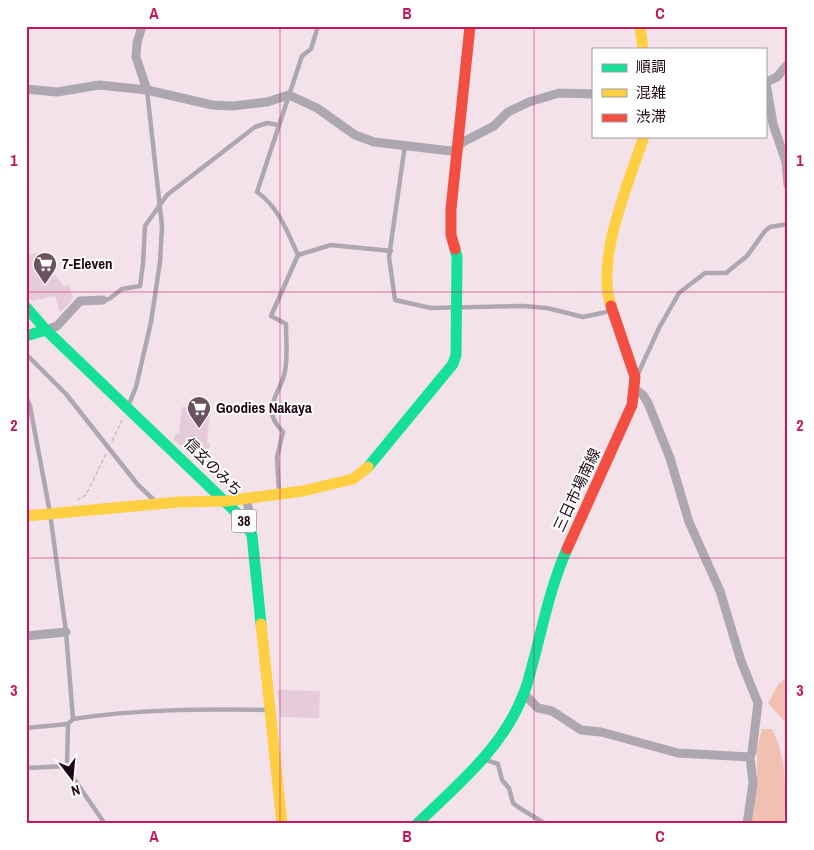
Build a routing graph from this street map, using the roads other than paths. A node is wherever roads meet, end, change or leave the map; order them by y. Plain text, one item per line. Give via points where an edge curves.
1 (142, 26) edge
2 (318, 26) edge
3 (470, 26) edge
4 (640, 26) edge
5 (643, 48) edge
6 (788, 64) edge
7 (766, 83) edge
8 (26, 89) edge
9 (147, 90) junction
10 (592, 94) edge
11 (289, 95) junction
12 (279, 125) junction
13 (643, 138) edge
14 (405, 145) junction
15 (456, 149) junction
16 (788, 185) edge
17 (158, 209) junction
18 (788, 224) edge
19 (392, 251) junction
20 (298, 255) junction
21 (103, 300) joint
22 (26, 307) edge
23 (455, 308) junction
24 (612, 310) junction
25 (46, 330) junction
26 (26, 336) edge
27 (26, 354) edge
28 (635, 383) junction
29 (26, 396) edge
30 (127, 408) junction
31 (279, 493) junction
32 (247, 498) junction
33 (226, 501) junction
34 (158, 504) junction
35 (50, 513) junction
36 (26, 516) edge
37 (252, 535) junction
38 (66, 632) junction
39 (26, 636) edge
40 (524, 694) junction
41 (271, 710) junction
42 (73, 719) junction
43 (68, 724) junction
44 (26, 728) edge
45 (750, 757) junction
46 (481, 759) junction
47 (68, 766) junction
48 (26, 768) edge
49 (105, 824) edge
50 (282, 824) edge
51 (417, 824) edge
52 (565, 824) edge
53 (747, 824) edge

1 - 9 street via 136,57
2 - 11 lane via 311,49 302,56
3 - 15 main road
4 - 5 main road
6 - 7 street via 776,78
7 - 16 street via 773,124 786,162
8 - 9 street via 57,92 99,85
9 - 11 street via 212,105 248,105
9 - 17 lane
10 - 15 street via 559,93 529,102 508,112
11 - 12 lane
11 - 14 street via 317,108 366,140
12 - 17 lane via 267,123 255,127 167,195
12 - 20 lane via 257,192 267,199 284,224
13 - 24 main road via 609,245 607,286
14 - 15 street via 446,151
14 - 19 lane
15 - 23 main road via 451,209 451,235 457,257
17 - 21 lane via 144,226 140,286 122,289
17 - 30 lane via 162,226 159,271 136,387
18 - 28 lane via 770,227 747,256 726,273 705,273 679,293 659,328
19 - 20 lane via 331,245
19 - 23 lane via 395,300 417,306
20 - 31 lane via 271,316 286,324 285,374 276,390 271,413 274,423 283,432 277,457
21 - 25 street via 80,301 57,326
22 - 25 main road, 信玄のみち / 38
23 - 24 lane via 523,306 583,317
23 - 31 main road via 454,364 374,462 353,479
24 - 28 main road
25 - 26 main road
25 - 30 main road, 信玄のみち / 38
27 - 34 lane via 66,394 138,485
28 - 40 main road, 三日市場南線 via 632,405 556,574
28 - 45 street via 648,403 661,435 758,703
29 - 35 lane
30 - 33 main road, 信玄のみち / 38
31 - 32 main road
32 - 33 main road
32 - 37 street
33 - 34 main road
33 - 37 main road, 信玄のみち / 38
34 - 35 main road
35 - 36 main road
35 - 38 lane
37 - 41 main road, 信玄のみち / 38
38 - 39 street
38 - 42 lane
40 - 45 street via 538,708 552,711 581,730 601,732 678,753
40 - 46 main road, 三日市場南線 via 500,740
41 - 42 lane via 142,711
41 - 50 main road, 信玄のみち / 38
42 - 43 lane
43 - 44 lane
43 - 47 lane
45 - 53 street via 753,783
46 - 51 main road, 三日市場南線
46 - 52 lane via 498,764 502,780 518,807 544,823
47 - 48 lane
47 - 49 lane

